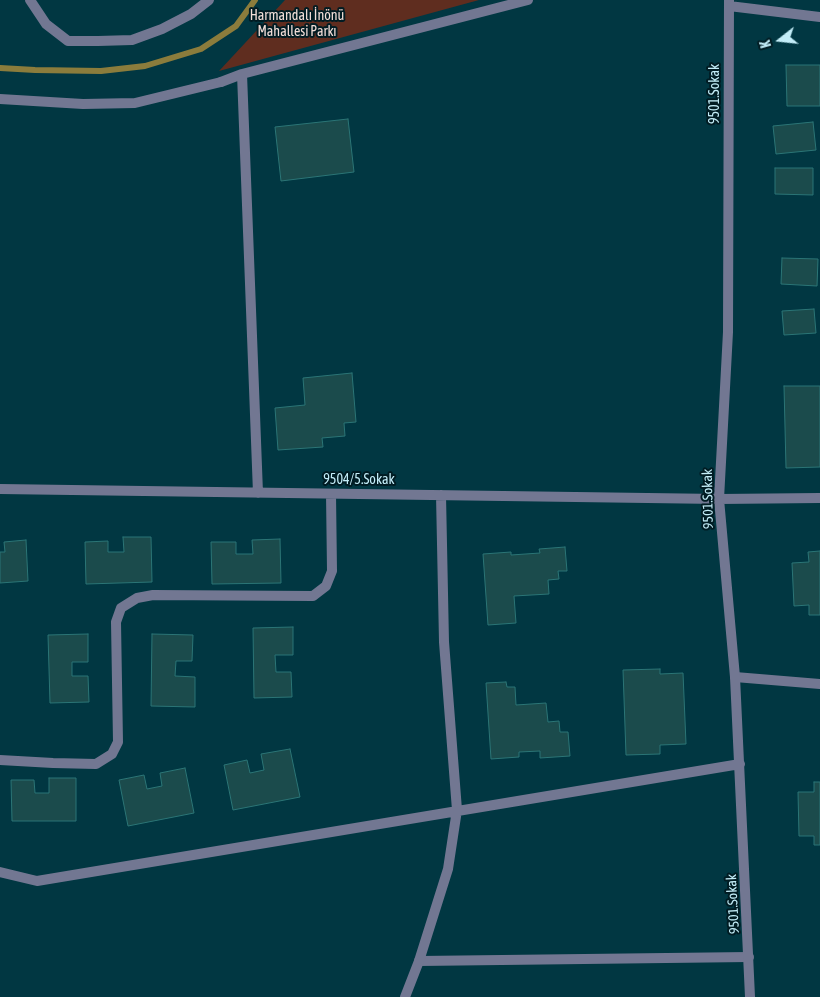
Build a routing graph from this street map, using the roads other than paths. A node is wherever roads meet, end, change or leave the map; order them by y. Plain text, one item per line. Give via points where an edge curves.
1 (30, 0) edge
2 (209, 0) edge
3 (528, 0) edge
4 (729, 3) edge
5 (820, 17) edge
6 (242, 74) junction
7 (0, 99) edge
8 (0, 489) edge
9 (258, 493) junction
10 (331, 494) junction
11 (441, 495) junction
12 (820, 498) edge
13 (719, 499) junction
14 (736, 677) junction
15 (820, 684) edge
16 (0, 760) edge
17 (740, 764) junction
18 (457, 810) junction
19 (0, 872) edge
20 (749, 957) junction
21 (420, 961) junction
22 (405, 997) edge
23 (750, 997) edge

1 - 2 street via 46,24 68,41 132,40 191,14
3 - 6 street
4 - 5 street
4 - 13 street, 9501.Sokak via 728,332
6 - 7 street via 135,103 84,104
6 - 9 street
8 - 9 street, 9504/5.Sokak
9 - 10 street, 9504/5.Sokak
10 - 11 street, 9504/5.Sokak
10 - 16 street via 332,570 326,586 312,596 153,595 137,598 121,608 116,622 118,742 112,754 96,764
11 - 13 street, 9504/5.Sokak
11 - 18 street via 444,642
12 - 13 street, 9504/5.Sokak
13 - 14 street, 9501.Sokak
14 - 15 street
14 - 17 street, 9501.Sokak
17 - 18 street
17 - 20 street, 9501.Sokak
18 - 19 street via 37,882
18 - 21 street via 448,869
20 - 21 street
20 - 23 street, 9501.Sokak
21 - 22 street

